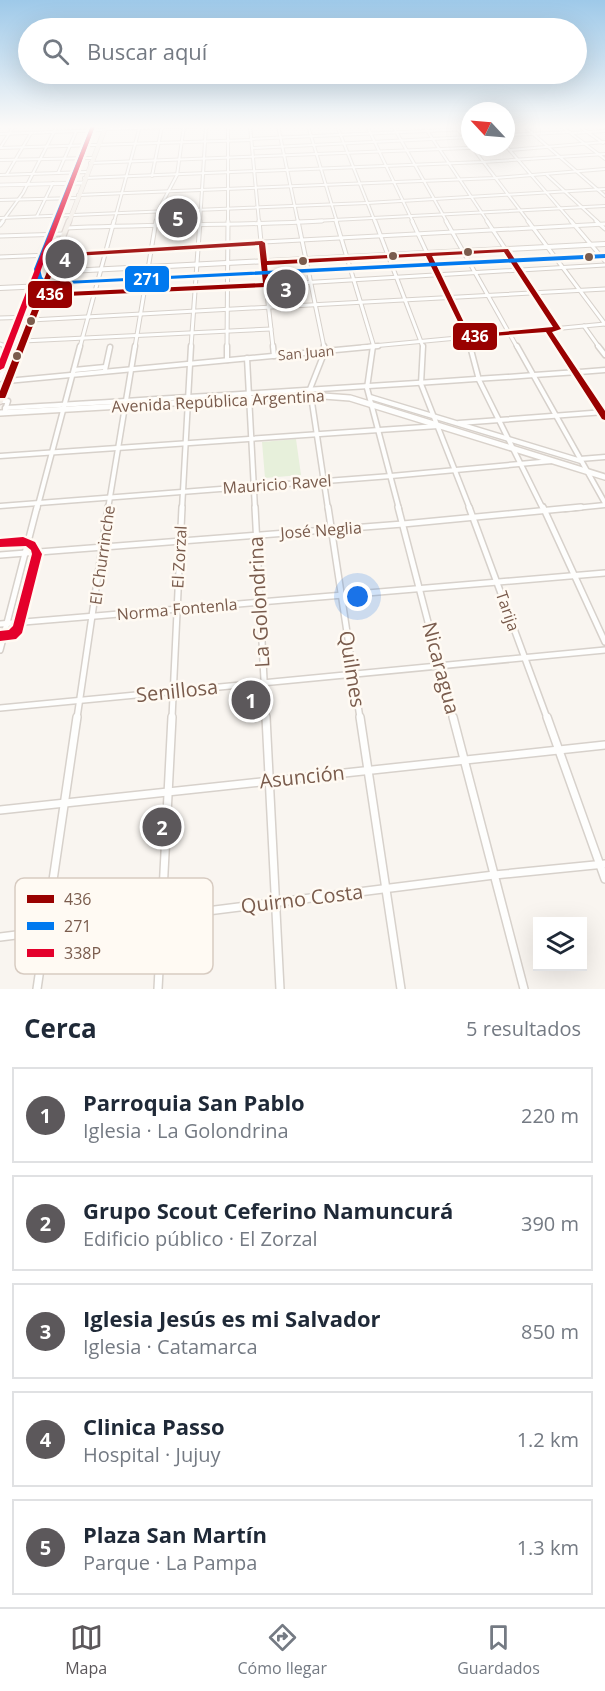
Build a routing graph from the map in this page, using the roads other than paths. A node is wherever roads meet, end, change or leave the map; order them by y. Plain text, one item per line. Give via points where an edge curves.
1 (83, 172) edge
2 (87, 172) edge
3 (128, 172) edge
4 (153, 172) edge
5 (250, 172) edge
6 (254, 172) edge
7 (287, 172) edge
8 (321, 172) edge
9 (355, 172) edge
10 (389, 172) edge
11 (419, 172) edge
12 (455, 172) edge
13 (491, 172) edge
14 (530, 172) edge
15 (575, 172) edge
16 (577, 172) edge
17 (58, 173) joint
18 (228, 173) junction
19 (7, 174) joint
20 (32, 174) junction
21 (202, 174) junction
22 (547, 174) junction
23 (0, 175) edge
24 (177, 175) junction
25 (152, 176) junction
26 (533, 176) junction
27 (127, 177) junction
28 (495, 178) junction
29 (460, 179) junction
30 (84, 180) junction
31 (424, 181) junction
32 (394, 182) junction
33 (53, 183) junction
34 (27, 184) junction
35 (360, 184) junction
36 (0, 185) edge
37 (325, 185) junction
38 (290, 187) junction
39 (256, 188) junction
40 (227, 189) junction
41 (605, 189) edge
42 (201, 190) junction
43 (598, 190) junction
44 (168, 192) junction
45 (566, 192) junction
46 (122, 193) junction
47 (548, 194) junction
48 (509, 196) junction
49 (605, 196) edge
50 (78, 197) junction
51 (471, 198) junction
52 (46, 199) junction
53 (435, 199) junction
54 (18, 200) junction
55 (0, 201) edge
56 (403, 201) junction
57 (367, 203) junction
58 (331, 204) junction
59 (294, 206) junction
60 (605, 206) edge
61 (258, 208) junction
62 (583, 208) junction
63 (227, 209) junction
64 (200, 210) junction
65 (561, 210) junction
66 (158, 211) junction
67 (521, 212) junction
68 (117, 213) junction
69 (482, 214) junction
70 (71, 215) junction
71 (37, 216) junction
72 (443, 216) junction
73 (411, 217) junction
74 (2, 218) edge
75 (374, 219) junction
76 (336, 221) junction
77 (297, 223) junction
78 (156, 224) junction
79 (603, 224) edge
80 (0, 225) edge
81 (260, 225) junction
82 (114, 226) junction
83 (199, 226) junction
84 (228, 226) junction
85 (576, 227) junction
86 (66, 228) junction
87 (533, 229) junction
88 (605, 229) edge
89 (494, 231) junction
90 (453, 233) junction
91 (64, 234) junction
92 (419, 235) junction
93 (0, 236) edge
94 (380, 237) junction
95 (341, 238) junction
96 (301, 241) junction
97 (262, 243) junction
98 (227, 244) junction
99 (605, 244) edge
100 (591, 245) junction
101 (198, 247) junction
102 (548, 247) junction
103 (506, 250) junction
104 (151, 251) junction
105 (464, 252) junction
106 (106, 253) junction
107 (428, 254) junction
108 (56, 255) junction
109 (388, 256) junction
110 (0, 257) edge
111 (347, 258) junction
112 (305, 260) junction
113 (605, 261) edge
114 (263, 262) junction
115 (228, 264) junction
116 (605, 265) edge
117 (196, 266) junction
118 (148, 268) junction
119 (563, 268) junction
120 (102, 270) junction
121 (519, 270) junction
122 (49, 272) junction
123 (475, 273) junction
124 (438, 275) junction
125 (396, 277) junction
126 (353, 279) junction
127 (310, 282) junction
128 (266, 285) junction
129 (44, 286) junction
130 (228, 286) junction
131 (0, 288) edge
132 (195, 288) junction
133 (605, 289) edge
134 (145, 290) junction
135 (579, 290) junction
136 (96, 292) junction
137 (534, 293) junction
138 (40, 295) junction
139 (488, 296) junction
140 (449, 298) junction
141 (405, 300) junction
142 (361, 303) junction
143 (314, 306) junction
144 (268, 308) junction
145 (227, 310) junction
146 (193, 312) junction
147 (140, 314) junction
148 (89, 317) junction
149 (0, 318) edge
150 (30, 318) junction
151 (605, 324) edge
152 (584, 326) junction
153 (271, 329) junction
154 (558, 329) junction
155 (548, 330) junction
156 (228, 331) junction
157 (192, 332) junction
158 (510, 333) junction
159 (137, 335) junction
160 (468, 337) junction
161 (83, 338) junction
162 (23, 341) junction
163 (422, 341) junction
164 (0, 344) edge
165 (374, 346) junction
166 (110, 347) dead end
167 (12, 350) junction
168 (19, 351) junction
169 (325, 351) junction
170 (0, 355) edge
171 (605, 355) edge
172 (274, 356) junction
173 (247, 358) junction
174 (227, 360) junction
175 (7, 361) junction
176 (0, 363) edge
177 (15, 363) junction
178 (189, 364) junction
179 (105, 369) junction
180 (131, 370) junction
181 (605, 370) edge
182 (73, 372) junction
183 (576, 372) junction
184 (534, 376) junction
185 (0, 379) edge
186 (479, 380) junction
187 (8, 381) junction
188 (421, 384) junction
189 (367, 388) junction
190 (310, 392) junction
191 (249, 395) junction
192 (0, 398) edge
193 (187, 399) junction
194 (371, 400) junction
195 (126, 403) junction
196 (63, 406) junction
197 (3, 411) edge
198 (604, 414) edge
199 (556, 416) junction
200 (434, 417) junction
201 (499, 420) junction
202 (456, 424) junction
203 (438, 425) junction
204 (378, 431) junction
205 (316, 434) junction
206 (250, 439) junction
207 (508, 440) junction
208 (185, 443) junction
209 (119, 447) junction
210 (513, 447) junction
211 (51, 452) junction
212 (0, 456) edge
213 (605, 457) edge
214 (554, 460) junction
215 (581, 460) junction
216 (522, 465) junction
217 (455, 471) junction
218 (587, 471) junction
219 (391, 476) junction
220 (605, 477) edge
221 (324, 481) junction
222 (253, 486) junction
223 (182, 492) junction
224 (110, 497) junction
225 (40, 503) junction
226 (605, 504) edge
227 (0, 506) edge
228 (544, 510) junction
229 (473, 517) junction
230 (403, 524) junction
231 (330, 529) junction
232 (256, 535) junction
233 (180, 541) junction
234 (103, 547) junction
235 (25, 553) junction
236 (0, 555) edge
237 (605, 573) edge
238 (574, 576) junction
239 (498, 582) junction
240 (420, 588) junction
241 (340, 594) junction
242 (259, 602) junction
243 (177, 609) junction
244 (93, 616) junction
245 (3, 624) edge
246 (605, 642) edge
247 (605, 650) edge
248 (0, 651) edge
249 (525, 657) junction
250 (440, 665) junction
251 (352, 673) junction
252 (263, 682) junction
253 (172, 691) junction
254 (80, 700) junction
255 (0, 708) edge
256 (605, 745) edge
257 (558, 749) junction
258 (465, 760) junction
259 (368, 770) junction
260 (269, 781) junction
261 (168, 792) junction
262 (65, 803) junction
263 (0, 810) edge
264 (602, 864) edge
265 (494, 875) junction
266 (53, 878) edge
267 (163, 878) edge
268 (605, 879) edge
269 (386, 889) junction
270 (276, 902) junction
271 (213, 910) edge
272 (15, 935) edge
273 (0, 937) edge
274 (39, 974) edge
275 (159, 974) edge
276 (37, 989) edge
277 (158, 989) edge
278 (280, 989) edge
279 (401, 989) edge
280 (524, 989) edge

1 - 17 street
2 - 30 main road
3 - 27 street
4 - 25 street
5 - 18 street
6 - 39 street
7 - 38 street
8 - 37 street
9 - 35 street
10 - 32 street
11 - 31 street
12 - 29 street
13 - 28 street
14 - 26 street
15 - 22 street
16 - 43 street
17 - 20 street
18 - 21 street
18 - 40 street
19 - 20 street
19 - 23 street
20 - 34 street
21 - 24 street
21 - 42 street, El Zorzal
22 - 26 street
22 - 45 street
24 - 25 street
24 - 44 street, El Churrinche
25 - 27 street
26 - 28 street
26 - 47 street
27 - 30 street
27 - 46 street
28 - 29 street
28 - 48 street
29 - 31 street
29 - 51 street
30 - 33 street
30 - 50 main road
31 - 32 street
31 - 53 street
32 - 35 street
32 - 56 street
33 - 34 street
33 - 52 street
34 - 36 street
34 - 54 street
35 - 37 street
35 - 57 street
37 - 38 street
37 - 58 street
38 - 39 street
38 - 59 street
39 - 40 street
39 - 61 street
40 - 42 street
40 - 63 street
41 - 43 street
42 - 44 street
42 - 64 street, El Zorzal
43 - 45 street
43 - 49 street
44 - 46 street
44 - 66 street, El Churrinche
45 - 47 street
45 - 62 street
46 - 50 street
46 - 68 street
47 - 48 street
47 - 65 street
48 - 51 street
48 - 67 street
50 - 52 street
50 - 70 main road
51 - 53 street
51 - 69 street
52 - 54 street
52 - 71 street
53 - 56 street
53 - 72 street
54 - 55 street
54 - 74 street
56 - 57 street
56 - 73 street
57 - 58 street
57 - 75 street
58 - 59 street
58 - 76 street
59 - 61 street
59 - 77 street
60 - 62 street
61 - 63 street
61 - 81 street
62 - 65 street
62 - 79 street
63 - 64 street
63 - 84 street
64 - 66 street
64 - 83 street, El Zorzal
65 - 67 street
65 - 85 street
66 - 68 street
66 - 78 street, El Churrinche
67 - 69 street
67 - 87 street
68 - 70 street
68 - 82 street
69 - 72 street
69 - 89 street
70 - 71 street
70 - 86 main road
71 - 74 street
72 - 73 street
72 - 90 street
73 - 75 street
73 - 92 street
74 - 80 street
75 - 76 street
75 - 94 street
76 - 77 street
76 - 95 street
77 - 81 street
77 - 96 street
78 - 82 street
78 - 83 street
78 - 104 street, El Churrinche
79 - 85 street
79 - 88 street
81 - 84 street
81 - 97 street
82 - 86 street
82 - 106 street
83 - 84 street
83 - 101 street, El Zorzal
84 - 98 street
85 - 87 street
85 - 100 street
86 - 91 main road
87 - 89 street
87 - 102 street
89 - 90 street
89 - 103 street
90 - 92 street
90 - 105 street
91 - 93 street
91 - 108 main road
92 - 94 street
92 - 107 street
94 - 95 street
94 - 109 street
95 - 96 street
95 - 111 street
96 - 97 street
96 - 112 street
97 - 98 street
97 - 114 street
98 - 101 street
98 - 115 street
99 - 100 street
100 - 102 street
100 - 113 street
101 - 104 street
101 - 117 street, El Zorzal
102 - 103 street
102 - 119 street
103 - 105 street
103 - 121 street
104 - 106 street
104 - 118 street, El Churrinche
105 - 107 street
105 - 123 street
106 - 108 street
106 - 120 street
107 - 109 street
107 - 124 street
108 - 110 street
108 - 122 main road
109 - 111 street
109 - 125 street
111 - 112 street
111 - 126 street
112 - 114 street
112 - 127 street
114 - 115 street
114 - 128 street
115 - 117 street
115 - 130 street
116 - 119 street
117 - 118 street
117 - 132 street, El Zorzal
118 - 120 street
118 - 134 street, El Churrinche
119 - 121 street
119 - 135 street
120 - 122 street
120 - 136 street
121 - 123 street
121 - 137 street
122 - 129 main road
123 - 124 street
123 - 139 street
124 - 125 street
124 - 140 street
125 - 126 street
125 - 141 street
126 - 127 street
126 - 142 street
127 - 128 street
127 - 143 street
128 - 130 street
128 - 144 street
129 - 131 street
129 - 138 main road
130 - 132 street
130 - 145 street
132 - 134 street
132 - 146 street, El Zorzal
133 - 135 street
134 - 136 street
134 - 147 street, El Churrinche
135 - 137 street
135 - 151 street
136 - 138 street
136 - 148 street
137 - 139 street
137 - 154 street
138 - 150 main road
139 - 140 street
139 - 158 street
140 - 141 street
140 - 160 street
141 - 142 street
141 - 163 street
142 - 143 street
142 - 165 street
143 - 144 street
143 - 169 street
144 - 145 street
144 - 153 street
145 - 146 street
145 - 156 street
146 - 147 street
146 - 157 street, El Zorzal
147 - 148 street
147 - 159 street, El Churrinche
148 - 150 street
148 - 161 street
149 - 150 street
150 - 162 main road
150 - 167 street
151 - 152 street, San Juan
152 - 154 street, San Juan
152 - 171 street
153 - 156 street
153 - 172 street
154 - 155 street, San Juan
155 - 158 street, San Juan
155 - 183 street
156 - 157 street
156 - 174 street
157 - 159 street
157 - 178 street, El Zorzal
158 - 160 street, San Juan
158 - 184 street
159 - 161 street
159 - 180 street, El Churrinche
160 - 163 street, San Juan
160 - 186 street
161 - 162 street
161 - 182 street
162 - 168 main road
163 - 165 street, San Juan
163 - 188 street, Tarija
164 - 167 street
165 - 169 street, San Juan
165 - 189 street, Nicaragua
166 - 179 street
167 - 168 street
167 - 175 street
168 - 177 main road
169 - 172 street, San Juan
169 - 190 street
170 - 175 street
172 - 173 street, San Juan
173 - 174 street, San Juan
173 - 191 street, La Golondrina
174 - 178 street, San Juan
175 - 176 street
175 - 177 street
175 - 185 street
177 - 187 main road
178 - 180 street, San Juan
178 - 193 street, El Zorzal
179 - 180 street, San Juan
179 - 182 street, San Juan
180 - 195 street, El Churrinche
181 - 183 street, Avenida República Argentina
182 - 187 street, San Juan
182 - 196 street
183 - 184 street, Avenida República Argentina
183 - 198 street
184 - 186 street, Avenida República Argentina
184 - 199 street
186 - 188 street, Avenida República Argentina
186 - 201 street
187 - 192 main road
188 - 189 street, Avenida República Argentina
188 - 200 street, Tarija
189 - 190 street, Avenida República Argentina
189 - 194 street, Nicaragua
190 - 191 main road, Avenida República Argentina
190 - 194 main road, Avenida República Argentina
190 - 205 street, Quilmes
191 - 193 main road, Avenida República Argentina
191 - 206 street, La Golondrina
192 - 197 street via 8,401
193 - 195 main road, Avenida República Argentina
193 - 208 street, El Zorzal
194 - 200 street, Avenida República Argentina
194 - 203 main road, Avenida República Argentina
194 - 204 street, Nicaragua
195 - 196 main road, Avenida República Argentina
195 - 209 street, El Churrinche
196 - 197 main road, Avenida República Argentina
196 - 211 street
198 - 199 street
199 - 201 street
199 - 215 street
200 - 202 street, Avenida República Argentina
200 - 203 street, Tarija
201 - 202 street
201 - 207 street
202 - 207 street, Avenida República Argentina
203 - 204 street
203 - 210 main road, Avenida República Argentina
203 - 217 street, Tarija
204 - 205 street
204 - 219 street, Nicaragua
205 - 206 street
205 - 221 street, Quilmes
206 - 208 street
206 - 222 street, La Golondrina
207 - 210 street
207 - 215 street, Avenida República Argentina
208 - 209 street
208 - 223 street, El Zorzal
209 - 211 street
209 - 224 street, El Churrinche
210 - 214 main road, Avenida República Argentina
210 - 216 street
211 - 212 street
211 - 225 street
213 - 215 street
214 - 216 street, Mauricio Ravel
214 - 218 main road, Avenida República Argentina
215 - 218 street
216 - 217 street, Mauricio Ravel
216 - 228 street
217 - 219 street, Mauricio Ravel
217 - 229 street, Tarija
218 - 220 main road, Avenida República Argentina
218 - 226 street
219 - 221 street, Mauricio Ravel
219 - 230 street, Nicaragua
221 - 222 street, Mauricio Ravel
221 - 231 street, Quilmes
222 - 223 street, Mauricio Ravel
222 - 232 street, La Golondrina
223 - 224 street, Mauricio Ravel
223 - 233 street, El Zorzal
224 - 225 street, Mauricio Ravel
224 - 234 street, El Churrinche
225 - 227 street, Mauricio Ravel
225 - 235 street
226 - 228 street, José Neglia
228 - 229 street, José Neglia
228 - 238 street
229 - 230 street, José Neglia
229 - 239 street, Tarija
230 - 231 street, José Neglia
230 - 240 street, Nicaragua
231 - 232 street, José Neglia
231 - 241 street, Quilmes
232 - 233 street, José Neglia
232 - 242 street, La Golondrina
233 - 234 street, José Neglia
233 - 243 street, El Zorzal
234 - 235 street, José Neglia
234 - 244 street, El Churrinche
235 - 236 street, José Neglia
235 - 245 street
237 - 238 street, Norma Fontenla
238 - 239 street, Norma Fontenla
238 - 246 street
239 - 240 street, Norma Fontenla
239 - 249 street, Tarija
240 - 241 street, Norma Fontenla
240 - 250 street, Nicaragua
241 - 242 street, Norma Fontenla
241 - 251 street, Quilmes
242 - 243 street, Norma Fontenla
242 - 252 street, La Golondrina
243 - 244 street, Norma Fontenla
243 - 253 street, El Zorzal
244 - 245 street, Norma Fontenla
244 - 254 street, El Churrinche
245 - 248 street
247 - 249 street, Senillosa
249 - 250 street, Senillosa
249 - 257 street, Tarija
250 - 251 street, Senillosa
250 - 258 street, Nicaragua
251 - 252 street, Senillosa
251 - 259 street, Quilmes
252 - 253 street, Senillosa
252 - 260 street, La Golondrina
253 - 254 street, Senillosa
253 - 261 street, El Zorzal
254 - 255 street, Senillosa
254 - 262 street, El Churrinche
256 - 257 street, Asunción
257 - 258 street, Asunción
257 - 264 street, Tarija
258 - 259 street, Asunción
258 - 265 street, Nicaragua
259 - 260 street, Asunción
259 - 269 street, Quilmes
260 - 261 street, Asunción
260 - 270 street, La Golondrina
261 - 262 street, Asunción
261 - 267 street, El Zorzal
262 - 263 street, Asunción
262 - 266 street, El Churrinche
264 - 265 street, Quirno Costa
264 - 268 street, Tarija
265 - 269 street, Quirno Costa
265 - 280 street, Nicaragua
269 - 270 street, Quirno Costa
269 - 279 street, Quilmes
270 - 271 street, Quirno Costa
270 - 278 street, La Golondrina
272 - 273 street, Quirno Costa
274 - 276 street, El Churrinche
275 - 277 street, El Zorzal

